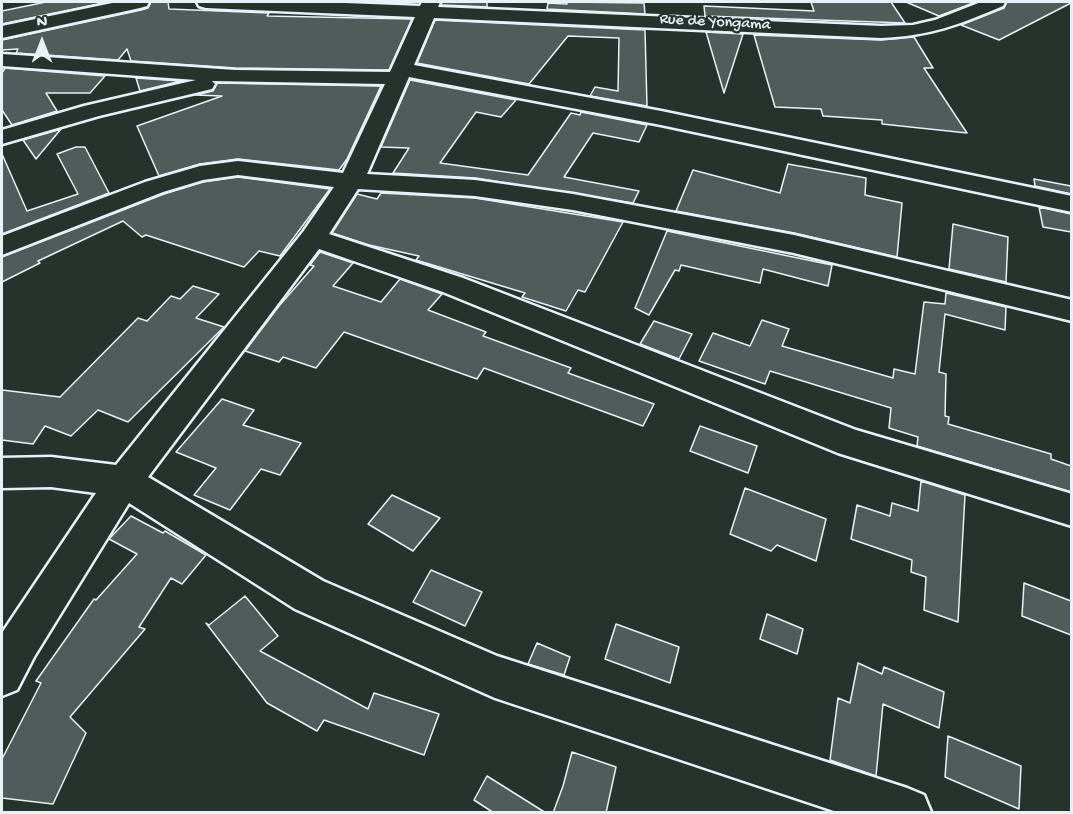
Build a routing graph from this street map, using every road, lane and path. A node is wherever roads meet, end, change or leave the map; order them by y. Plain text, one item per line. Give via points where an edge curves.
1 (140, 2) edge
2 (206, 2) edge
3 (996, 2) edge
4 (429, 7) edge
5 (2, 32) edge
6 (2, 60) edge
7 (399, 74) junction
8 (235, 76) junction
9 (2, 137) edge
10 (349, 181) junction
11 (1071, 204) edge
12 (313, 238) junction
13 (2, 246) edge
14 (1071, 311) edge
15 (2, 473) edge
16 (124, 481) junction
17 (1071, 510) edge
18 (2, 675) edge
19 (907, 813) edge

1 - 5 street
2 - 4 street, Rue de Yongama
3 - 4 street, Rue de Yongama via 941,25 903,32
4 - 7 street
6 - 8 street
7 - 8 street
7 - 10 street via 364,158
7 - 11 street via 661,118
8 - 9 street
10 - 12 street
10 - 13 street via 238,168 200,173
10 - 14 street via 475,188 573,202 794,244
12 - 16 street
12 - 17 street via 453,285 850,443
15 - 16 street via 51,472
16 - 18 street via 19,642
16 - 19 street via 309,594 495,677

